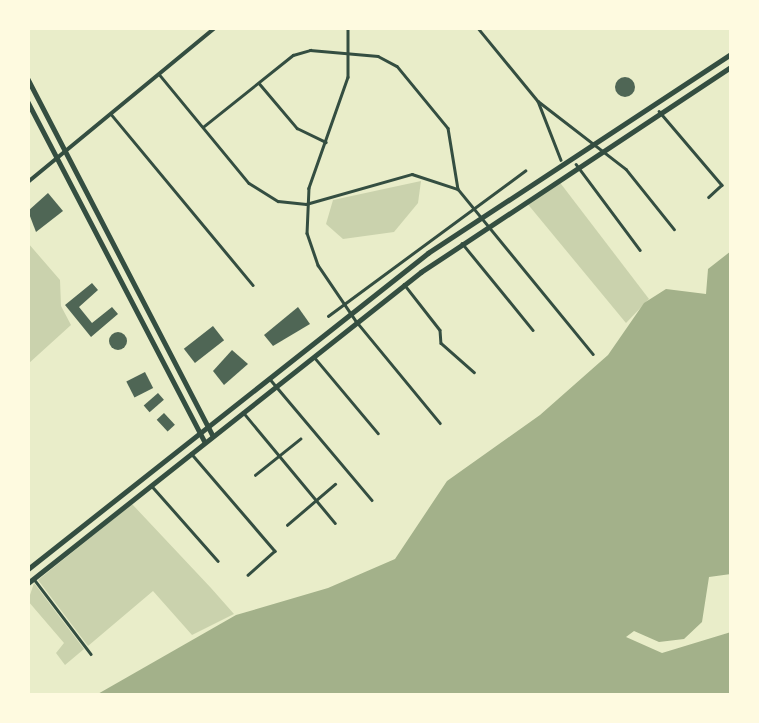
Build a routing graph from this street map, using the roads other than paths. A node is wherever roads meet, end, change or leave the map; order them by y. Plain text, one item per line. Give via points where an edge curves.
1 (215, 28) edge
2 (348, 28) edge
3 (478, 28) edge
4 (350, 53) junction
5 (731, 54) edge
6 (731, 67) edge
7 (159, 74) junction
8 (28, 79) edge
9 (688, 80) junction
10 (258, 82) junction
11 (694, 89) junction
12 (538, 101) junction
13 (28, 102) edge
14 (659, 111) junction
15 (111, 114) junction
16 (203, 127) junction
17 (592, 139) junction
18 (326, 142) junction
19 (599, 149) junction
20 (65, 151) junction
21 (57, 158) junction
22 (561, 160) junction
23 (576, 164) junction
24 (525, 171) dead end
25 (28, 182) edge
26 (458, 189) junction
27 (709, 197) dead end
28 (306, 204) junction
29 (474, 208) junction
30 (479, 216) junction
31 (484, 227) junction
32 (674, 229) dead end
33 (461, 243) junction
34 (640, 250) dead end
35 (404, 284) junction
36 (253, 285) dead end
37 (347, 302) junction
38 (353, 310) junction
39 (328, 316) dead end
40 (356, 321) junction
41 (533, 330) dead end
42 (593, 354) dead end
43 (313, 356) junction
44 (474, 372) dead end
45 (268, 377) junction
46 (275, 385) junction
47 (243, 412) junction
48 (440, 423) dead end
49 (207, 425) junction
50 (198, 432) junction
51 (378, 433) dead end
52 (213, 436) junction
53 (300, 439) dead end
54 (205, 442) junction
55 (191, 453) junction
56 (279, 455) junction
57 (255, 475) dead end
58 (335, 484) dead end
59 (151, 485) junction
60 (317, 500) junction
61 (372, 500) dead end
62 (335, 523) dead end
63 (287, 525) dead end
64 (218, 561) dead end
65 (28, 569) edge
66 (248, 575) dead end
67 (34, 579) junction
68 (28, 583) edge
69 (91, 654) dead end

1 - 7 street
2 - 4 street
3 - 12 street
4 - 10 street via 302,52
4 - 18 street via 346,85
4 - 26 street via 389,60 443,121 453,139
5 - 9 main road
6 - 11 main road
7 - 15 street
7 - 16 street
8 - 20 main road
9 - 11 main road
9 - 17 main road
10 - 16 street
10 - 18 street via 297,128
11 - 14 main road
12 - 17 street
12 - 22 street
13 - 21 main road
14 - 19 main road
14 - 27 street via 722,185
15 - 20 street
15 - 36 street
16 - 28 street via 257,190
17 - 19 street
17 - 22 main road
18 - 28 street
19 - 23 main road
19 - 32 street via 626,169
20 - 21 street
20 - 49 main road
21 - 25 street
21 - 50 main road
22 - 30 main road
23 - 31 main road
23 - 34 street
24 - 29 street
26 - 28 street via 412,174
26 - 29 street
28 - 37 street via 313,255
29 - 30 street
29 - 37 street
30 - 31 street
30 - 38 main road
31 - 33 main road
31 - 42 street
33 - 35 main road
33 - 41 street
35 - 40 main road
35 - 44 street via 440,330 440,340 452,356
37 - 38 street
37 - 39 street
38 - 40 street
38 - 45 main road
40 - 43 main road
40 - 48 street
43 - 46 main road
43 - 51 street
45 - 46 street
45 - 49 main road
46 - 47 main road
46 - 61 street
47 - 52 main road
47 - 56 street
49 - 50 main road
49 - 52 main road
50 - 54 main road
50 - 65 main road
52 - 54 main road
53 - 56 street
54 - 55 main road
55 - 59 main road
55 - 66 street via 275,551
56 - 57 street
56 - 60 street
58 - 60 street
59 - 64 street
59 - 67 main road
60 - 62 street
60 - 63 street
67 - 68 main road
67 - 69 street

